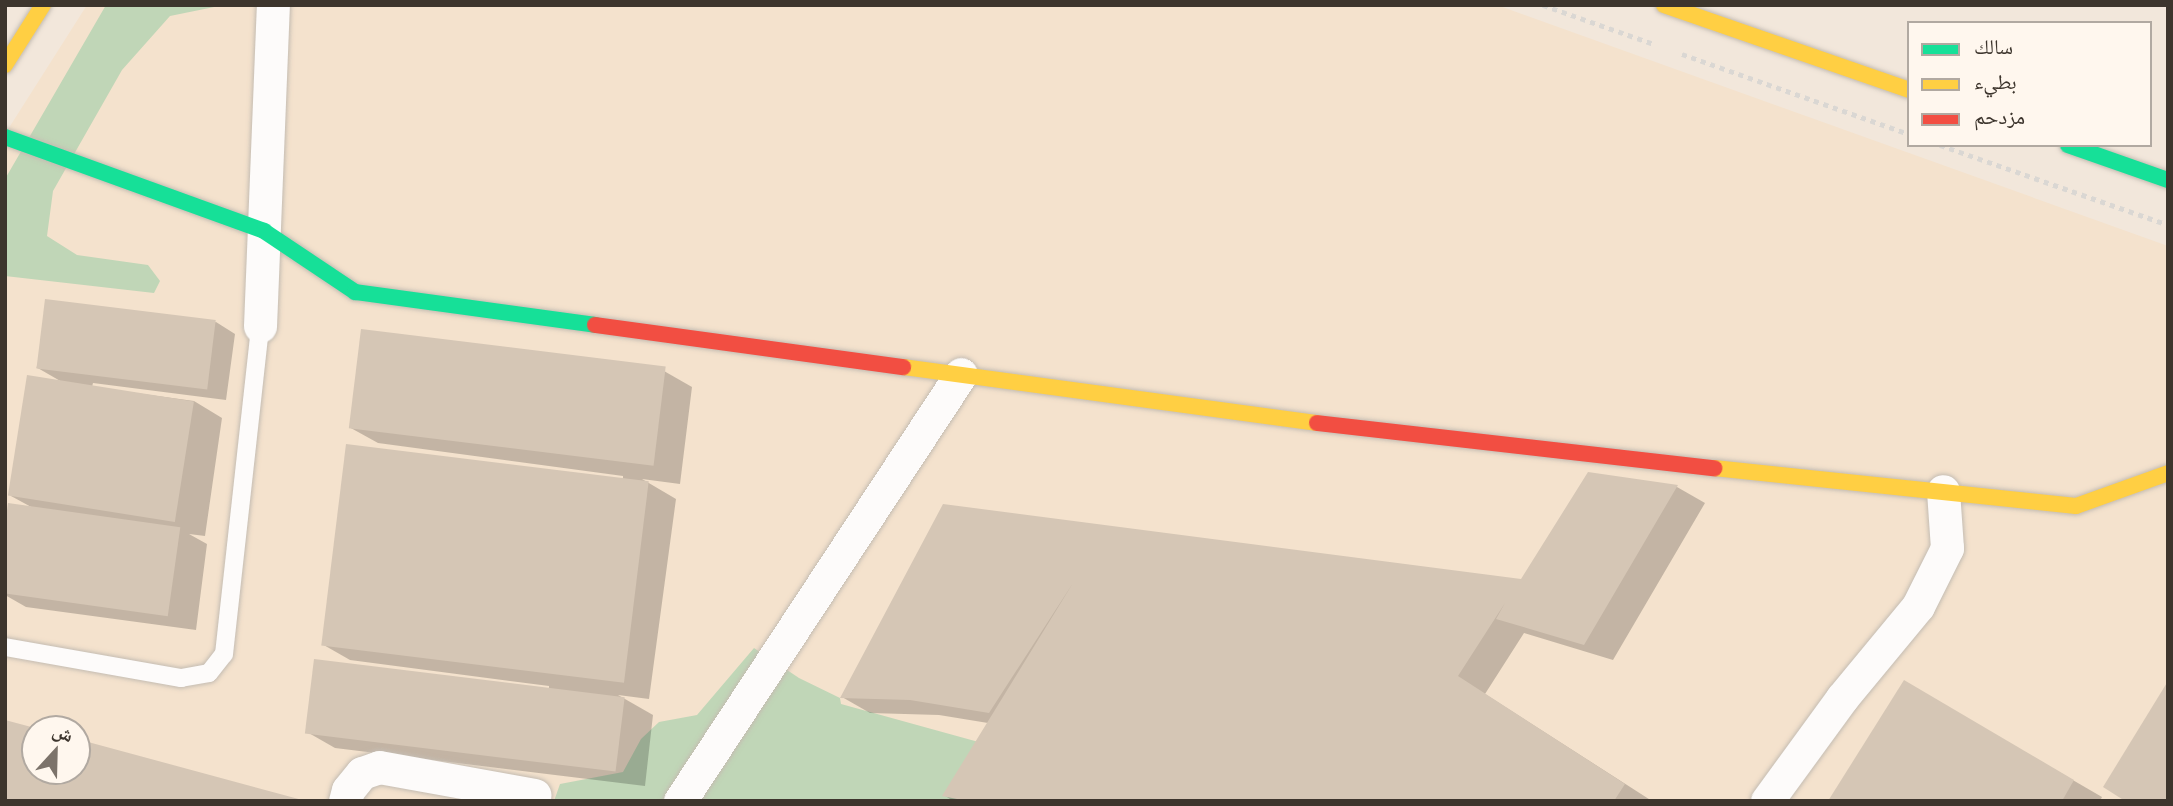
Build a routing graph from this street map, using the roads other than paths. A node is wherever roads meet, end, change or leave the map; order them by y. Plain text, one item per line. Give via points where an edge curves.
1 (43, 5) edge
2 (274, 5) edge
3 (1664, 5) edge
4 (5, 65) edge
5 (1907, 89) edge
6 (5, 137) edge
7 (2074, 147) edge
8 (2168, 180) edge
9 (264, 230) junction
10 (260, 326) joint
11 (961, 374) junction
12 (2168, 473) edge
13 (1943, 492) junction
14 (5, 647) edge
15 (535, 795) dead end
16 (345, 801) edge
17 (680, 801) edge
18 (1767, 801) edge

1 - 4 street
2 - 9 street
3 - 5 street
6 - 9 street
7 - 8 street
9 - 10 street
9 - 11 street via 355,292
10 - 14 lane via 224,654 209,673 181,678
11 - 13 street via 1419,436
11 - 17 street
12 - 13 street via 2076,506
13 - 18 street via 1947,548 1918,606 1842,698
15 - 16 street via 379,767 362,773

